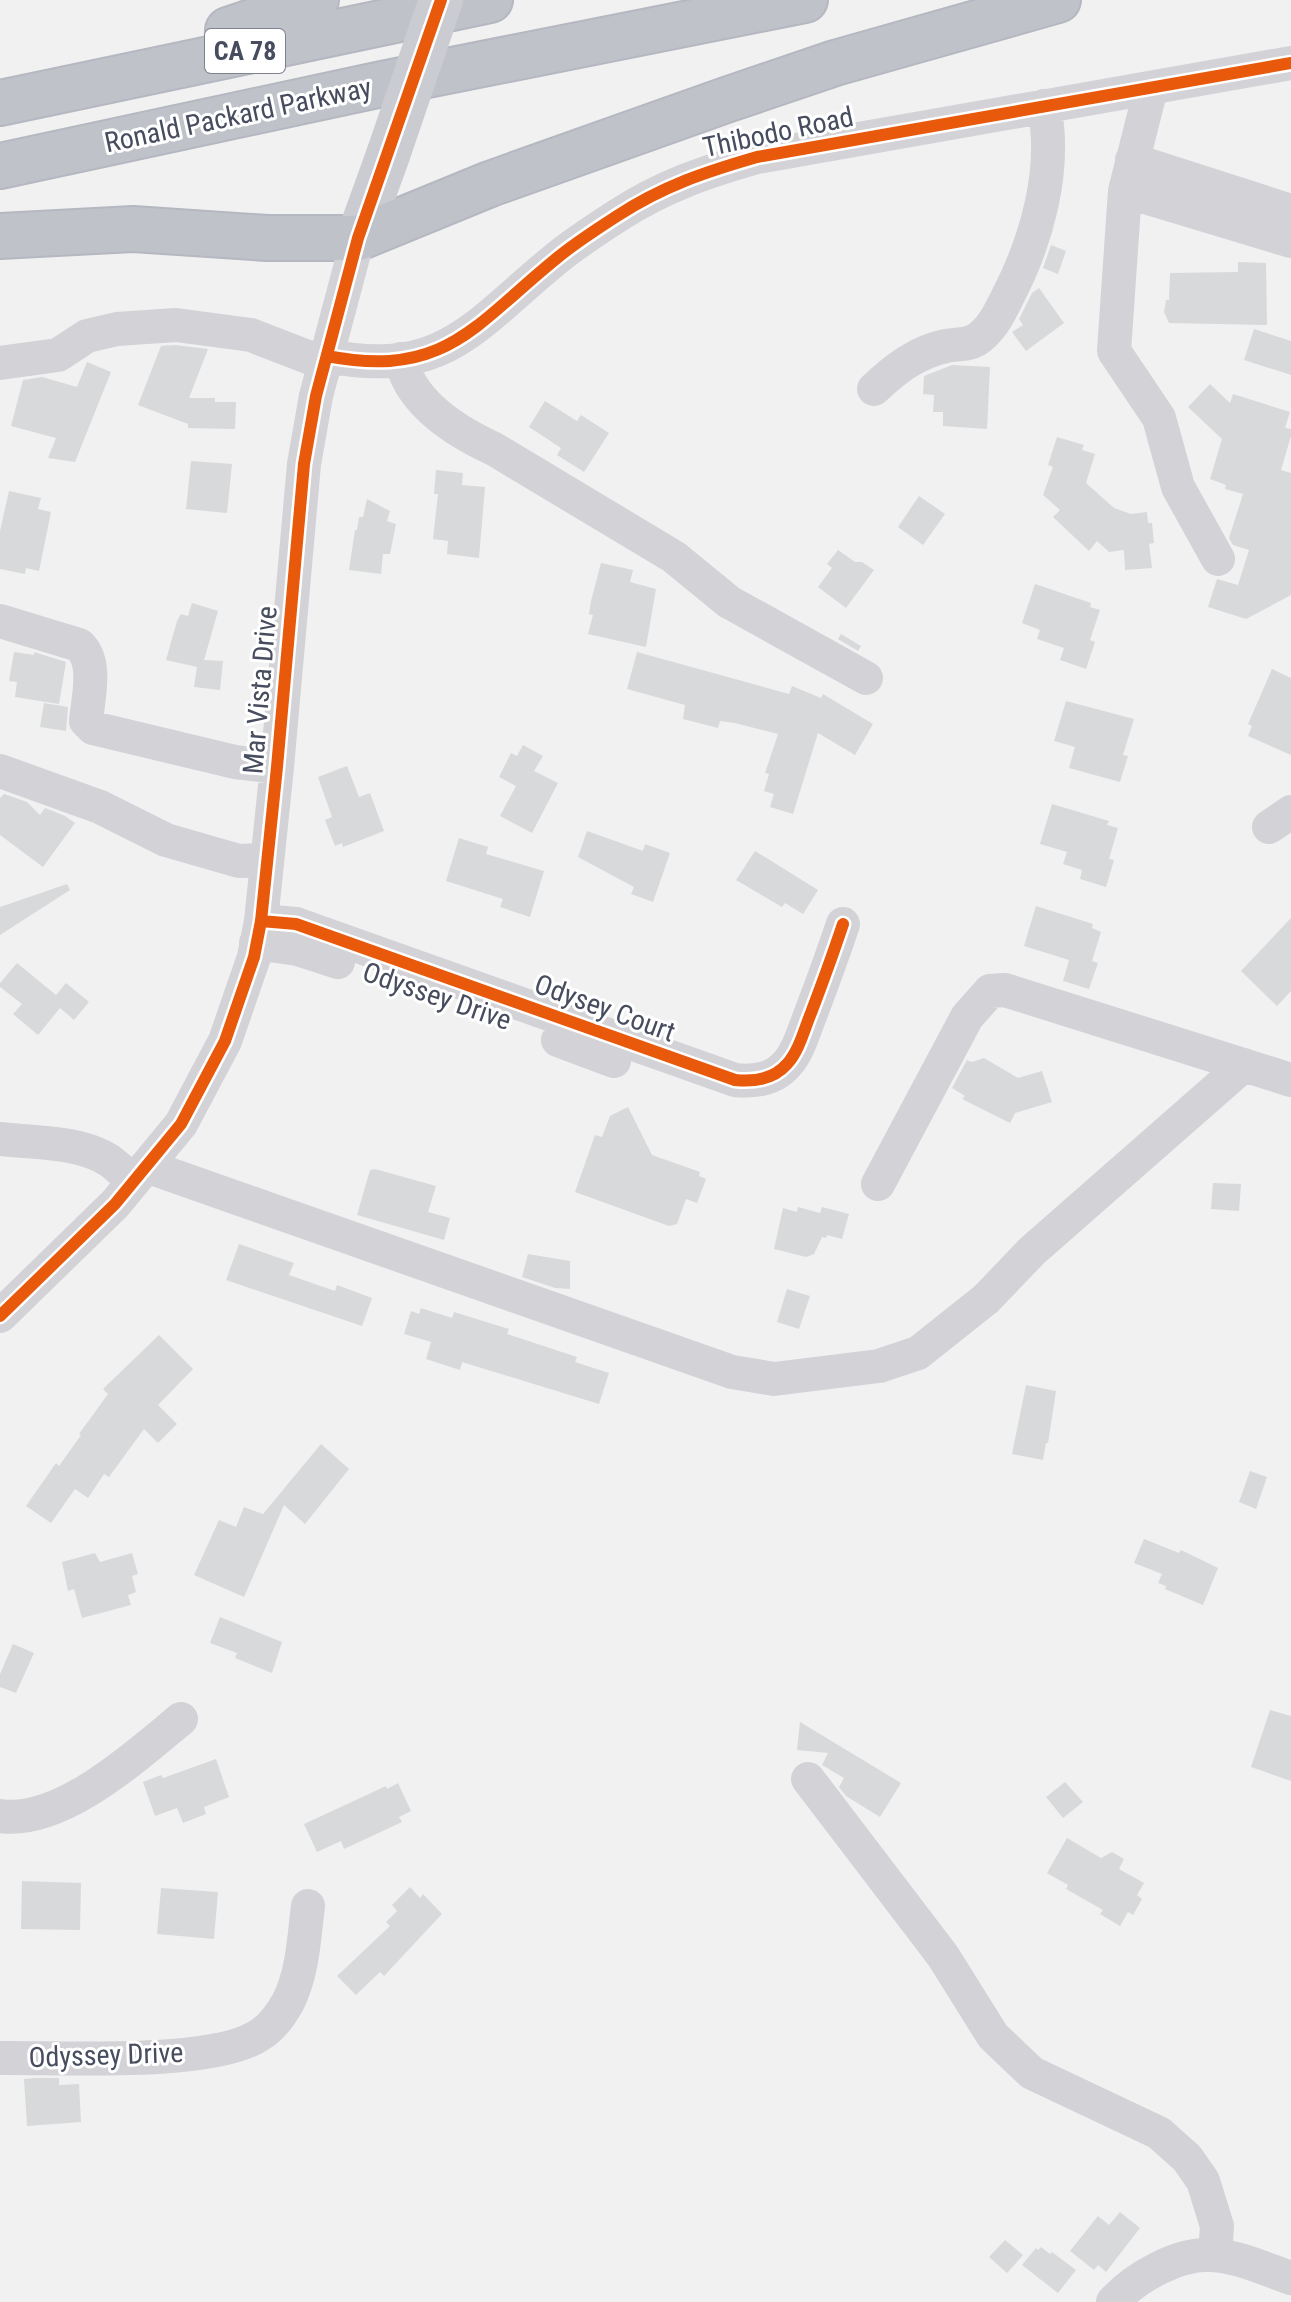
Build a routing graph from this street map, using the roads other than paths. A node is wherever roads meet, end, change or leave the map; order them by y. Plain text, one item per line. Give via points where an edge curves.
1 (316, 0) edge
2 (441, 0) edge
3 (490, 0) edge
4 (805, 0) edge
5 (1058, 0) edge
6 (1291, 63) edge
7 (1151, 88) junction
8 (47, 93) junction
9 (0, 103) edge
10 (1044, 106) junction
11 (0, 166) edge
12 (1128, 175) junction
13 (1291, 211) edge
14 (0, 236) edge
15 (358, 238) junction
16 (1291, 241) edge
17 (401, 359) junction
18 (326, 360) junction
19 (0, 363) edge
20 (874, 389) dead end
21 (1218, 559) dead end
22 (0, 621) edge
23 (866, 678) dead end
24 (277, 767) junction
25 (0, 771) edge
26 (266, 860) junction
27 (843, 924) dead end
28 (259, 932) junction
29 (614, 1061) dead end
30 (1244, 1065) junction
31 (1291, 1080) edge
32 (0, 1139) edge
33 (140, 1174) junction
34 (878, 1184) dead end
35 (0, 1316) edge
36 (181, 1719) dead end
37 (808, 1779) dead end
38 (0, 1816) edge
39 (308, 1906) dead end
40 (0, 2058) edge
41 (1215, 2255) junction
42 (1291, 2278) edge
43 (1113, 2302) edge

1 - 8 highway
2 - 15 main road, Mar Vista Drive, bridge
3 - 8 highway, CA 78
4 - 11 highway, Ronald Packard Parkway / CA 78
5 - 15 highway via 726,100 516,174
6 - 7 street, Thibodo Road
7 - 10 street, Thibodo Road
7 - 12 street
8 - 9 highway, CA 78
10 - 17 street, Thibodo Road via 757,157 675,183 557,258 466,335 430,353
10 - 20 street via 1046,172 1034,235 997,316 973,342 921,353
12 - 13 street
12 - 16 street
12 - 21 street via 1114,351 1159,418 1178,487
14 - 15 highway via 133,229
15 - 18 street, Mar Vista Drive
17 - 18 street, Thibodo Road
17 - 23 street via 415,394 471,438 674,557 729,602
18 - 19 street, Thibodo Road via 251,335 176,325 117,329 87,336 58,355
18 - 24 street, Mar Vista Drive via 304,464
22 - 24 street via 86,651 86,721 93,728
24 - 26 street, Mar Vista Drive
25 - 26 street via 100,807 166,840 239,861
26 - 28 street, Mar Vista Drive
27 - 28 street, Odysey Court via 788,1063 760,1081 748,1082 296,924
28 - 29 street, Odyssey Drive
28 - 33 street, Mar Vista Drive via 225,1041 181,1124
30 - 31 street
30 - 33 street via 1032,1251 986,1299 918,1353 879,1366 774,1379 732,1372
30 - 34 street via 1005,990 990,991 967,1017
32 - 33 street via 92,1152
33 - 35 street, Mar Vista Drive
36 - 38 street via 65,1803 17,1818
37 - 41 street via 943,1956 993,2036 1032,2073 1159,2133 1187,2158 1203,2181 1217,2226
39 - 40 street, Odyssey Drive via 295,1985 276,2020 260,2035 169,2057
41 - 42 street
41 - 43 street via 1193,2255 1142,2276

